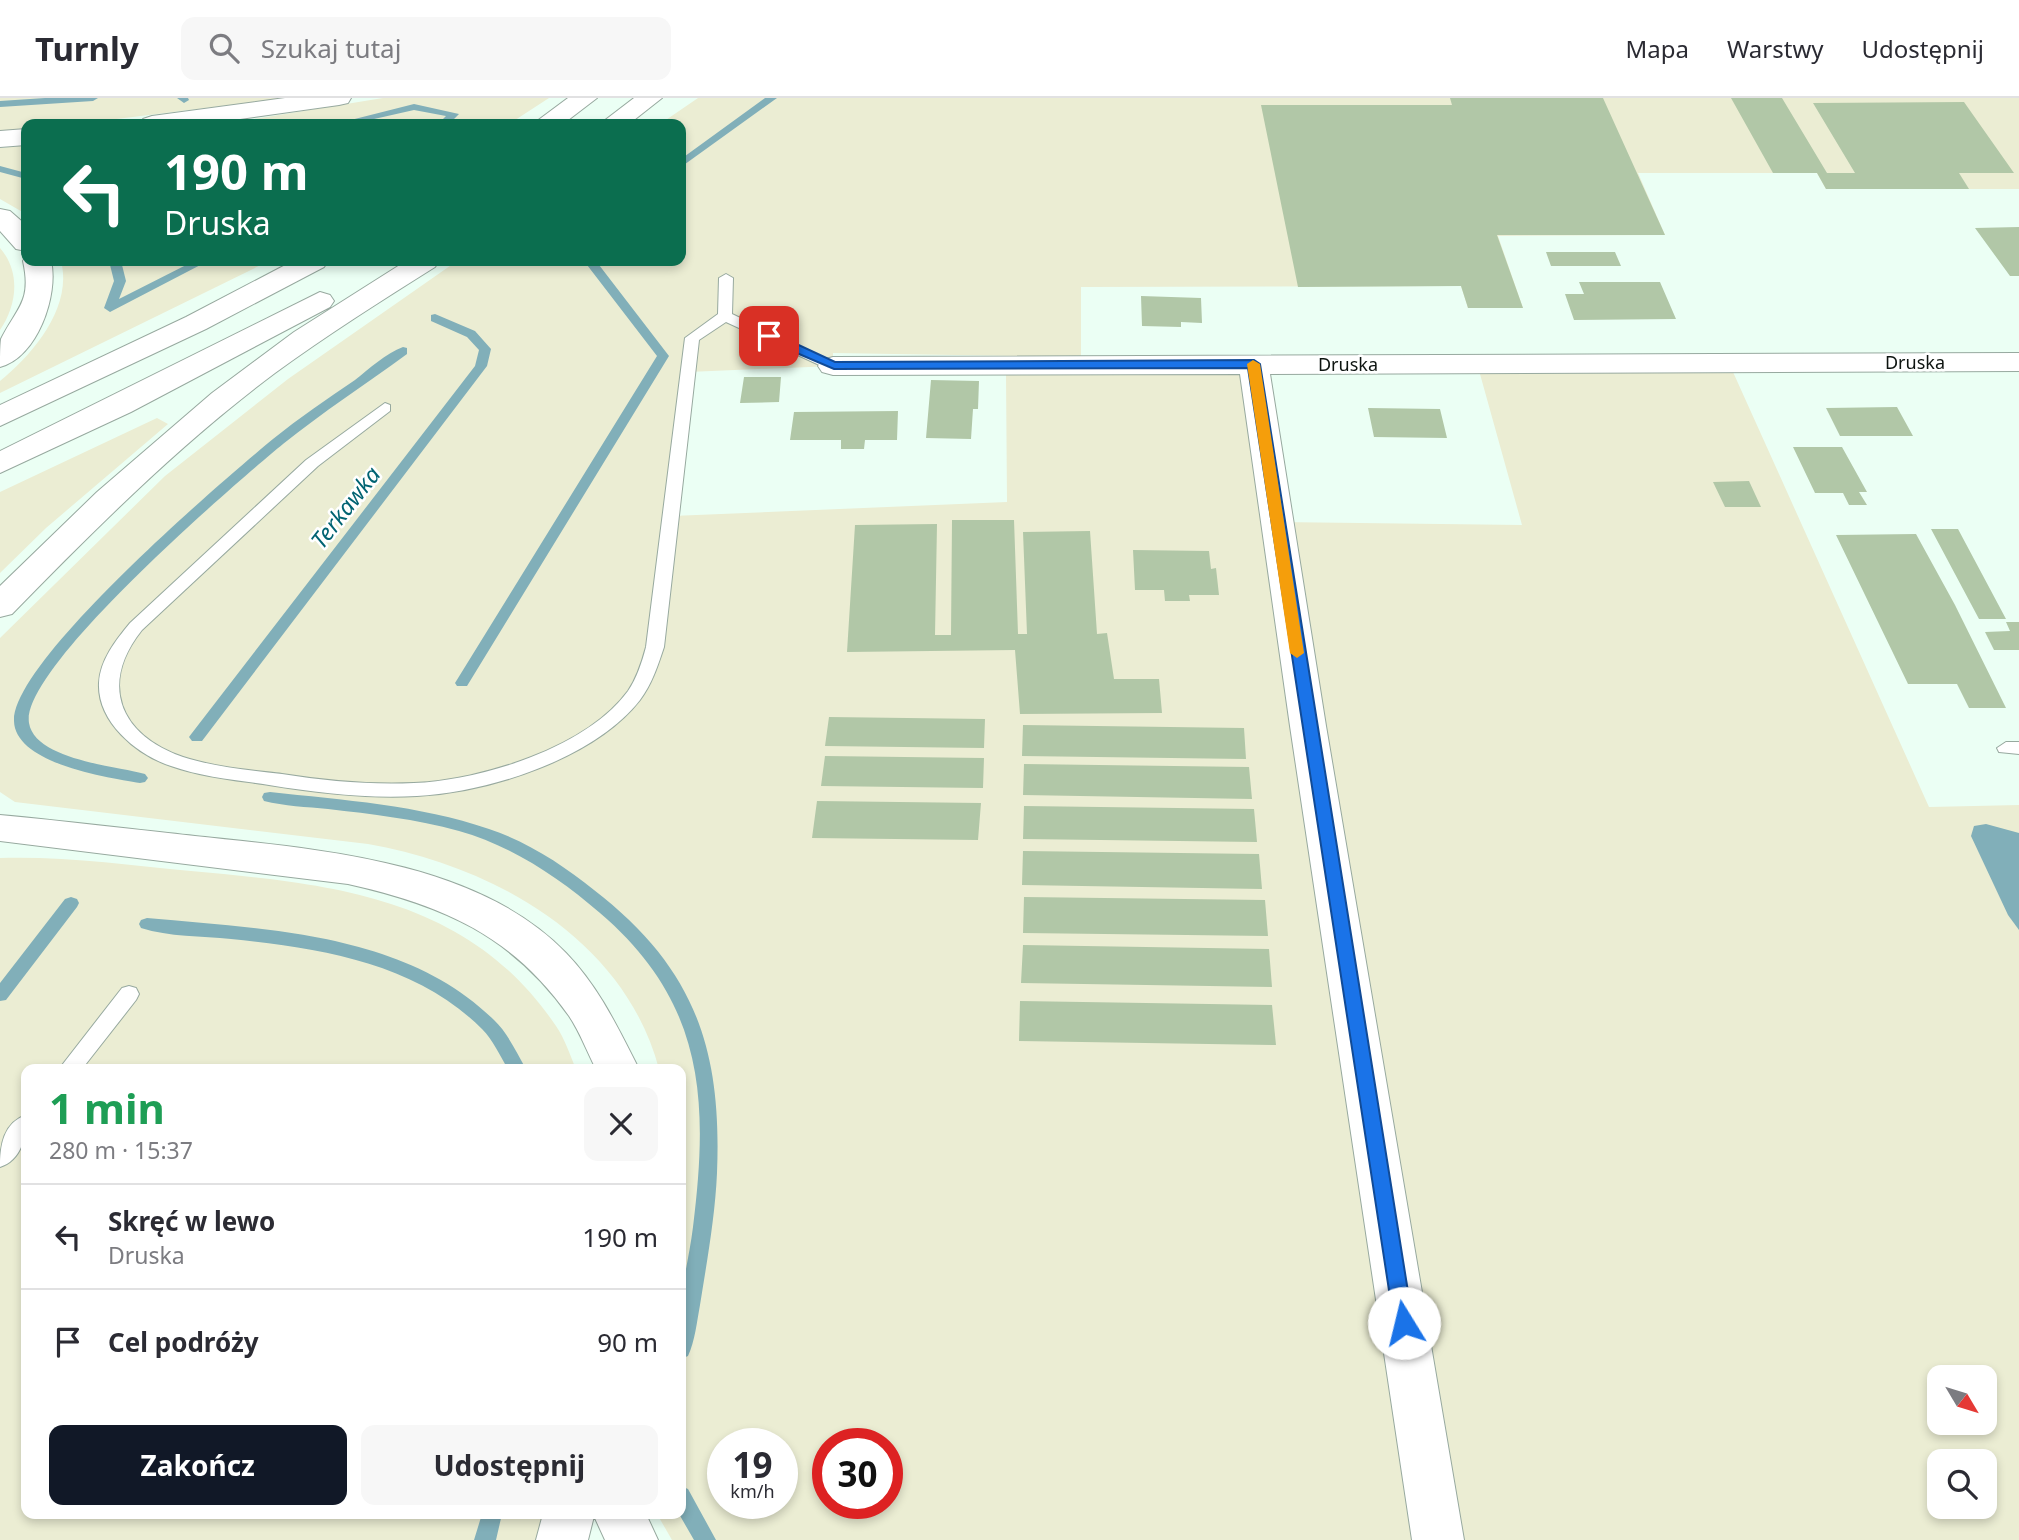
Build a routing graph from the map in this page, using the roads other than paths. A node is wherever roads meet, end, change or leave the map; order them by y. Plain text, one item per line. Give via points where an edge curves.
1 (339, 98) edge
2 (585, 98) edge
3 (650, 98) edge
4 (188, 119) edge
5 (554, 119) edge
6 (620, 119) edge
7 (21, 137) edge
8 (0, 139) edge
9 (0, 218) edge
10 (21, 238) edge
11 (38, 266) edge
12 (304, 266) edge
13 (385, 266) edge
14 (417, 266) edge
15 (726, 278) dead end
16 (725, 316) junction
17 (0, 358) edge
18 (2019, 362) edge
19 (1254, 364) junction
20 (834, 366) joint
21 (386, 408) dead end
22 (0, 416) edge
23 (0, 463) edge
24 (0, 606) edge
25 (0, 828) edge
26 (129, 994) dead end
27 (73, 1064) edge
28 (615, 1064) edge
29 (21, 1131) edge
30 (0, 1158) edge
31 (568, 1519) edge
32 (622, 1519) edge
33 (562, 1540) edge
34 (632, 1540) edge
35 (1438, 1540) edge

1 - 4 main road
2 - 5 main road
3 - 6 main road
7 - 8 main road
9 - 10 main road
11 - 17 main road via 40,290 31,318
12 - 22 main road
13 - 23 main road
14 - 24 main road via 305,337 178,436 90,514
15 - 16 lane
16 - 20 lane, Druska
16 - 21 lane via 692,338 655,647 647,674 611,717 553,753 510,770 472,782 403,790 298,783 202,768 168,758 143,743 111,703 108,683 127,637 312,463
18 - 19 main road, Druska
19 - 20 main road, Druska
19 - 35 main road
25 - 28 main road via 323,864 406,882 465,903 526,941 556,967 588,1009
26 - 27 lane
29 - 30 lane
31 - 33 main road
32 - 34 main road

